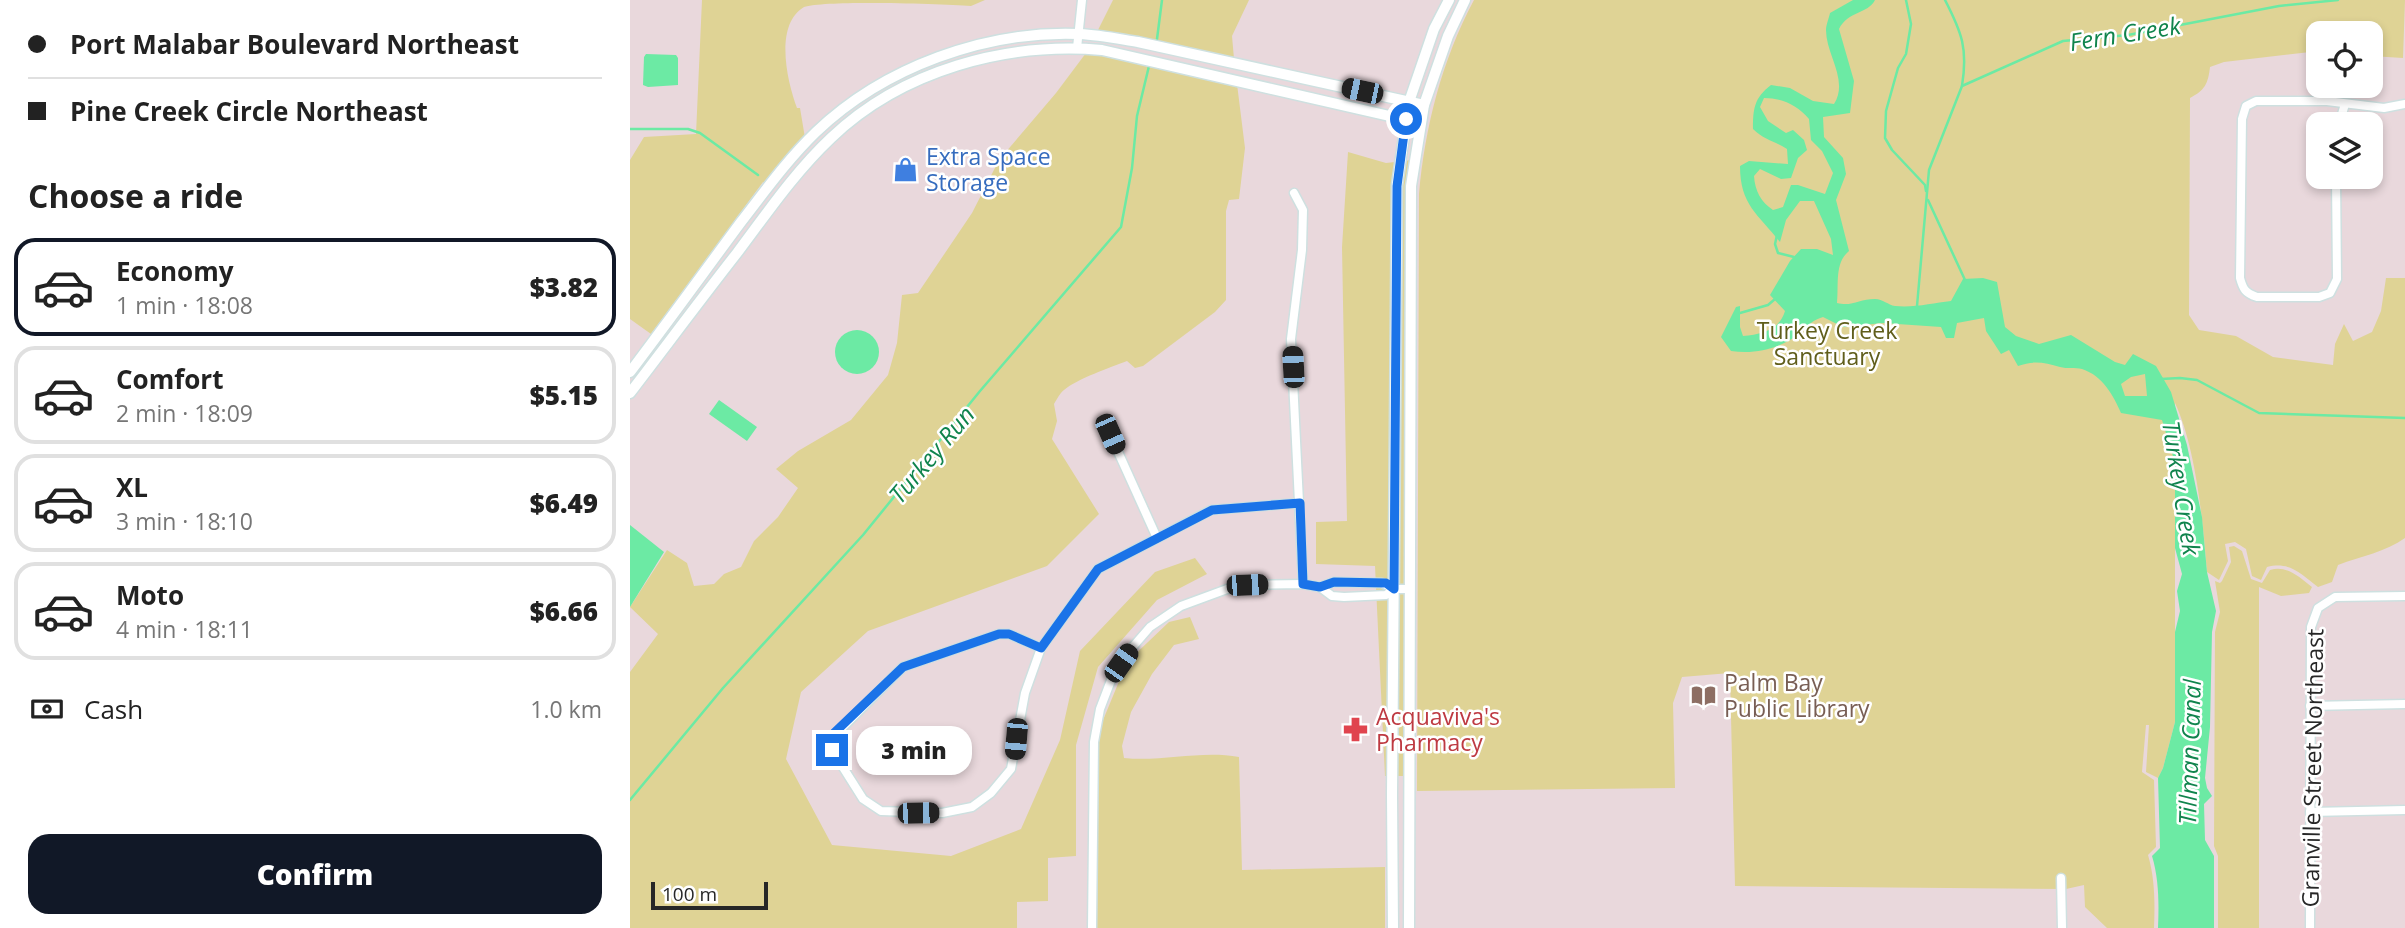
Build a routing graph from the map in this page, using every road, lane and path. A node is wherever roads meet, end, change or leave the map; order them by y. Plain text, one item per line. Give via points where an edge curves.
1 (1082, 0) edge
2 (1449, 0) edge
3 (1465, 0) edge
4 (1434, 29) junction
5 (1079, 34) junction
6 (1447, 36) junction
7 (1077, 48) junction
8 (1409, 102) junction
9 (2345, 104) junction
10 (2405, 104) edge
11 (1424, 105) junction
12 (2343, 112) edge
13 (1406, 119) junction
14 (1420, 123) junction
15 (2336, 189) edge
16 (1294, 193) dead end
17 (630, 372) edge
18 (630, 393) edge
19 (1110, 434) dead end
20 (1300, 503) junction
21 (1157, 538) junction
22 (1303, 584) junction
23 (1320, 587) junction
24 (1394, 589) junction
25 (1410, 589) junction
26 (2405, 596) edge
27 (1041, 648) junction
28 (2405, 704) edge
29 (2310, 706) junction
30 (2405, 810) edge
31 (2310, 812) junction
32 (1393, 864) junction
33 (1409, 864) junction
34 (2061, 878) dead end
35 (1092, 928) edge
36 (1394, 928) edge
37 (1409, 928) edge
38 (2062, 928) edge
39 (2310, 928) edge

1 - 5 street
2 - 4 street
3 - 6 street
4 - 6 street
4 - 8 street
5 - 7 street
5 - 8 street via 1138,41
5 - 17 street via 1007,39 966,48 883,82 847,106 782,168
6 - 11 street
7 - 13 street via 1135,56
7 - 18 street via 969,61 919,80 857,116 796,174
8 - 11 street
8 - 13 street
9 - 10 street via 2384,108
9 - 12 street
9 - 15 street via 2256,101 2242,112 2240,278 2248,294 2319,297 2330,293 2337,279
11 - 14 street
13 - 14 street
13 - 24 street via 1397,186
14 - 25 street via 1411,186
16 - 20 street via 1303,209 1291,340
19 - 21 street
20 - 21 street via 1212,510
20 - 22 street
21 - 27 street via 1098,569
22 - 23 street
22 - 35 street via 1238,585 1181,606 1150,627 1113,675 1094,742
23 - 24 street via 1334,582 1386,583
23 - 24 street via 1332,596 1344,597 1386,595
24 - 25 street
24 - 32 street
25 - 33 street
26 - 29 street, Granville Street Northeast via 2335,597 2318,608 2311,627
27 - 27 street via 999,634 910,663 895,673 833,734 830,744 863,799 881,811 942,813 972,807 991,793 1013,763 1025,693
28 - 29 street
29 - 31 street, Granville Street Northeast
30 - 31 street
31 - 39 street, Granville Street Northeast
32 - 33 street
32 - 36 street
33 - 37 street
34 - 38 street

